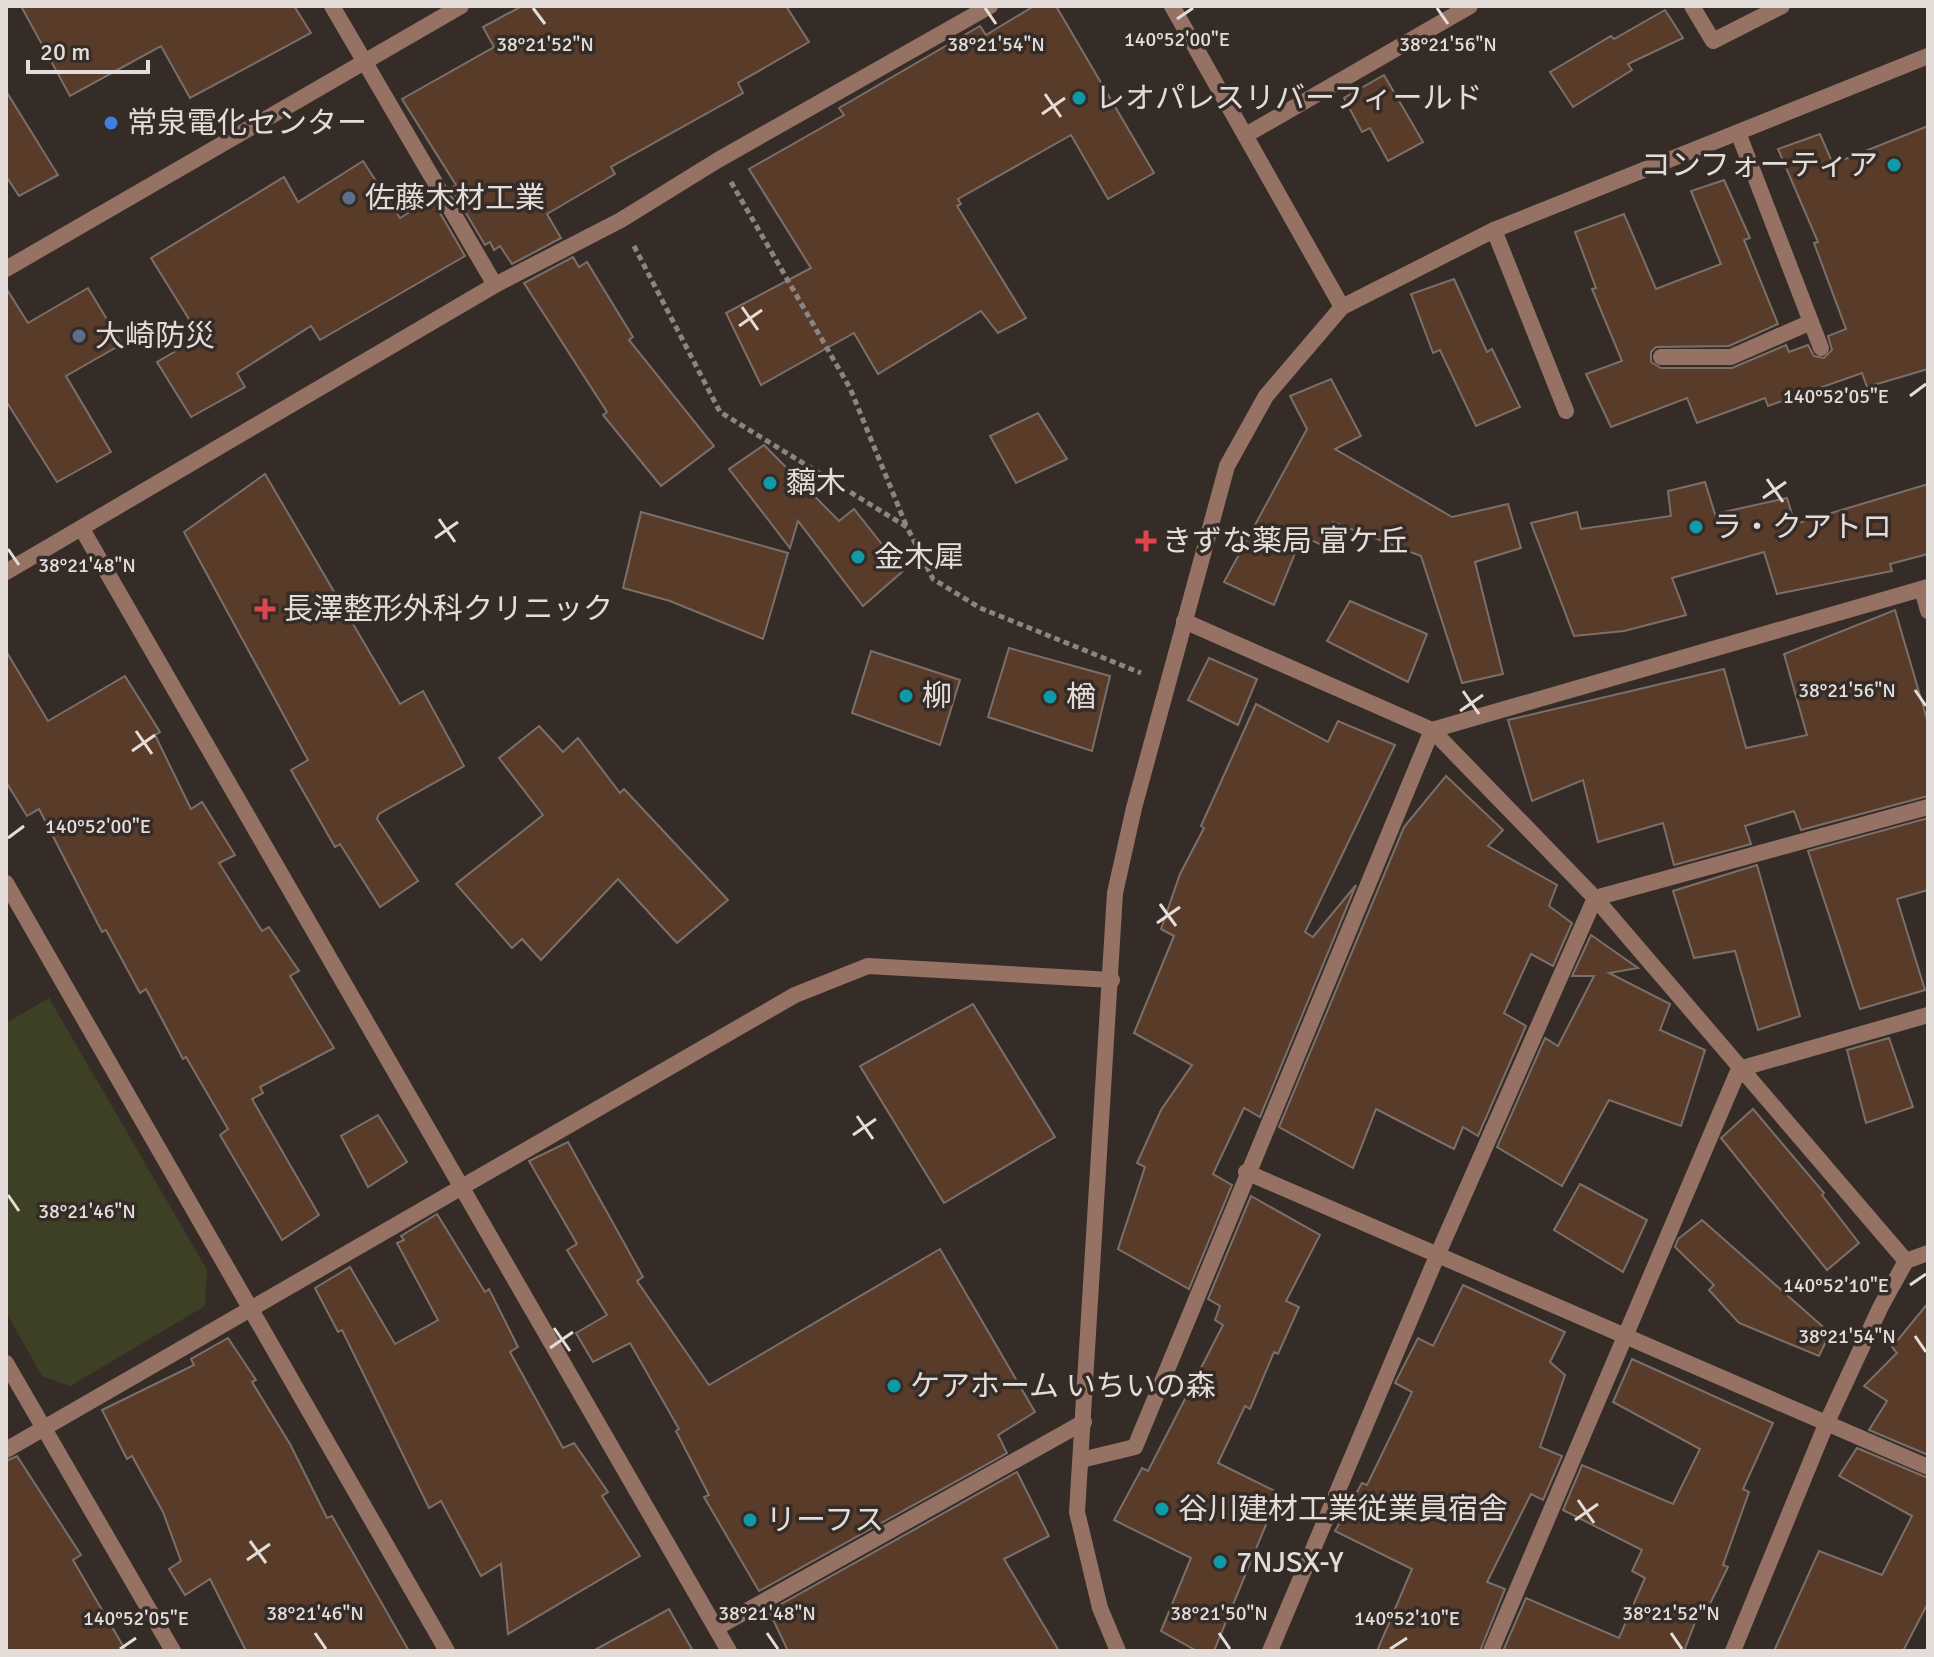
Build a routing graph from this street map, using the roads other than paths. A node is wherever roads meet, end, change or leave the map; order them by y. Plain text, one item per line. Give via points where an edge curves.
1 (332, 6) edge
2 (461, 6) edge
3 (990, 6) edge
4 (1172, 6) edge
5 (1470, 6) edge
6 (1692, 6) edge
7 (1782, 6) edge
8 (1928, 56) edge
9 (364, 62) junction
10 (1246, 135) junction
11 (1739, 135) junction
12 (1494, 230) junction
13 (6, 269) edge
14 (495, 285) junction
15 (1342, 307) junction
16 (1811, 322) junction
17 (1821, 348) dead end
18 (1661, 357) dead end
19 (1566, 411) dead end
20 (82, 529) junction
21 (6, 572) edge
22 (1925, 588) edge
23 (1928, 611) edge
24 (1184, 621) junction
25 (1432, 730) junction
26 (1928, 807) edge
27 (6, 883) edge
28 (1595, 898) junction
29 (1112, 980) junction
30 (1928, 1015) edge
31 (1739, 1069) junction
32 (1246, 1172) junction
33 (460, 1186) junction
34 (1928, 1253) edge
35 (1437, 1256) junction
36 (1906, 1261) junction
37 (249, 1308) junction
38 (1627, 1337) junction
39 (6, 1363) edge
40 (1084, 1422) junction
41 (1827, 1422) junction
42 (44, 1429) junction
43 (6, 1450) edge
44 (1081, 1460) junction
45 (1928, 1467) edge
46 (716, 1628) junction
47 (173, 1651) edge
48 (447, 1651) edge
49 (729, 1651) edge
50 (1118, 1651) edge
51 (1270, 1651) edge
52 (1491, 1651) edge
53 (1733, 1651) edge

1 - 9 street
2 - 9 street
3 - 14 street via 621,220
4 - 10 street
5 - 10 street
6 - 7 street via 1713,41
8 - 11 street
9 - 13 street
9 - 14 street
10 - 15 street
11 - 12 street
11 - 16 street
12 - 15 street
12 - 19 street
14 - 20 street
15 - 24 street via 1266,396 1227,466
16 - 17 street
16 - 18 street via 1731,357
20 - 21 street
20 - 33 street
22 - 23 street
22 - 25 street
24 - 25 street
24 - 29 street via 1115,893
25 - 28 street
25 - 32 street
26 - 28 street
27 - 37 street
28 - 31 street
28 - 35 street
29 - 33 street via 868,966 795,995
29 - 40 street
30 - 31 street
31 - 36 street
31 - 38 street
32 - 35 street
32 - 44 street via 1135,1447
33 - 37 street
33 - 46 street
34 - 36 street
35 - 38 street
35 - 51 street
36 - 41 street
37 - 42 street
37 - 48 street
38 - 41 street
38 - 52 street
39 - 42 street
40 - 44 street
40 - 46 street
41 - 45 street
41 - 53 street
42 - 43 street
42 - 47 street
44 - 50 street via 1077,1512 1082,1545
46 - 49 street

